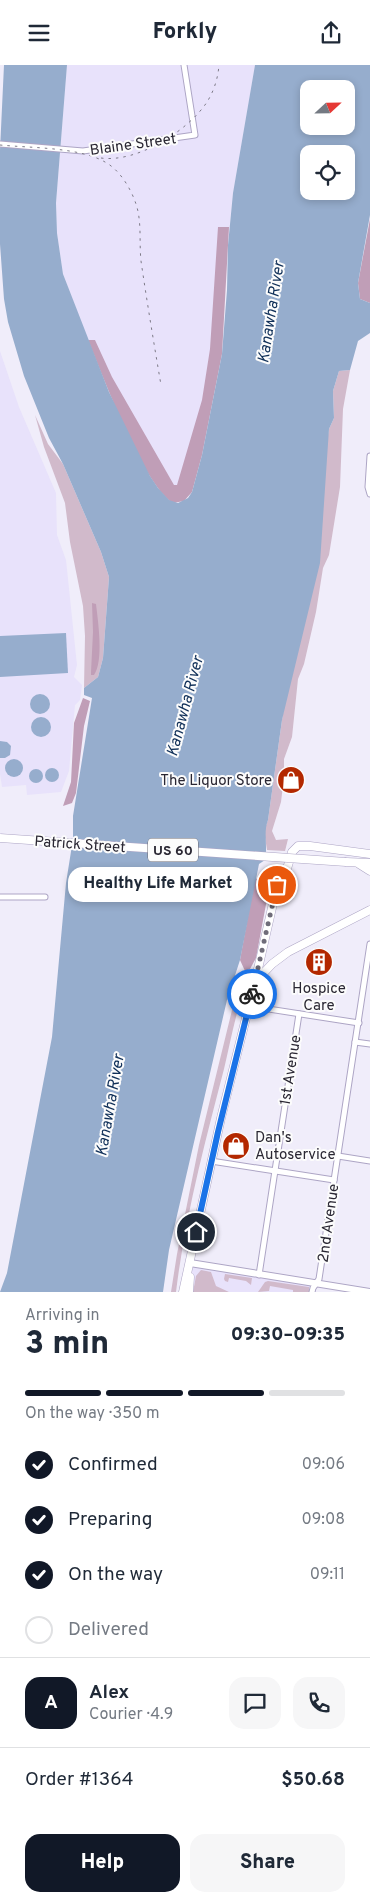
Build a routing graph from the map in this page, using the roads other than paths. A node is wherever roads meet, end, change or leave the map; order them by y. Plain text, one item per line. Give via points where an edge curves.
1 (184, 65) edge
2 (0, 144) edge
3 (370, 456) edge
4 (370, 494) edge
5 (0, 838) edge
6 (370, 854) edge
7 (357, 863) junction
8 (370, 863) edge
9 (370, 871) edge
10 (0, 897) edge
11 (45, 897) dead end
12 (369, 910) edge
13 (370, 944) edge
14 (262, 957) junction
15 (269, 967) junction
16 (256, 982) junction
17 (248, 1007) junction
18 (299, 1014) junction
19 (359, 1023) junction
20 (355, 1042) junction
21 (370, 1044) edge
22 (338, 1156) junction
23 (211, 1161) junction
24 (370, 1161) edge
25 (274, 1171) junction
26 (334, 1180) junction
27 (190, 1263) junction
28 (259, 1275) junction
29 (316, 1283) junction
30 (183, 1292) edge
31 (189, 1292) edge
32 (312, 1292) edge
33 (370, 1292) edge

1 - 2 street, Blaine Street via 195,135 97,150 72,151
3 - 4 street
5 - 7 main road, Patrick Street / US 60, bridge
6 - 14 main road via 303,845 295,848 276,889
7 - 8 main road, Patrick Street / US 60
7 - 9 main road
10 - 11 street
12 - 15 main road via 288,953
13 - 19 street, 2nd Avenue
14 - 15 main road via 263,965
14 - 16 main road
15 - 16 main road
16 - 17 main road
17 - 18 street
17 - 23 main road
18 - 19 street
18 - 25 street, 1st Avenue
19 - 20 street, 2nd Avenue
20 - 21 street
20 - 22 street, 2nd Avenue
22 - 24 street
22 - 26 street, 2nd Avenue
23 - 25 street
23 - 27 main road
25 - 26 street
25 - 28 street, 1st Avenue
26 - 29 street, 2nd Avenue
27 - 28 street
27 - 30 main road
27 - 31 main road
28 - 29 street
29 - 32 street, 2nd Avenue
29 - 33 street

